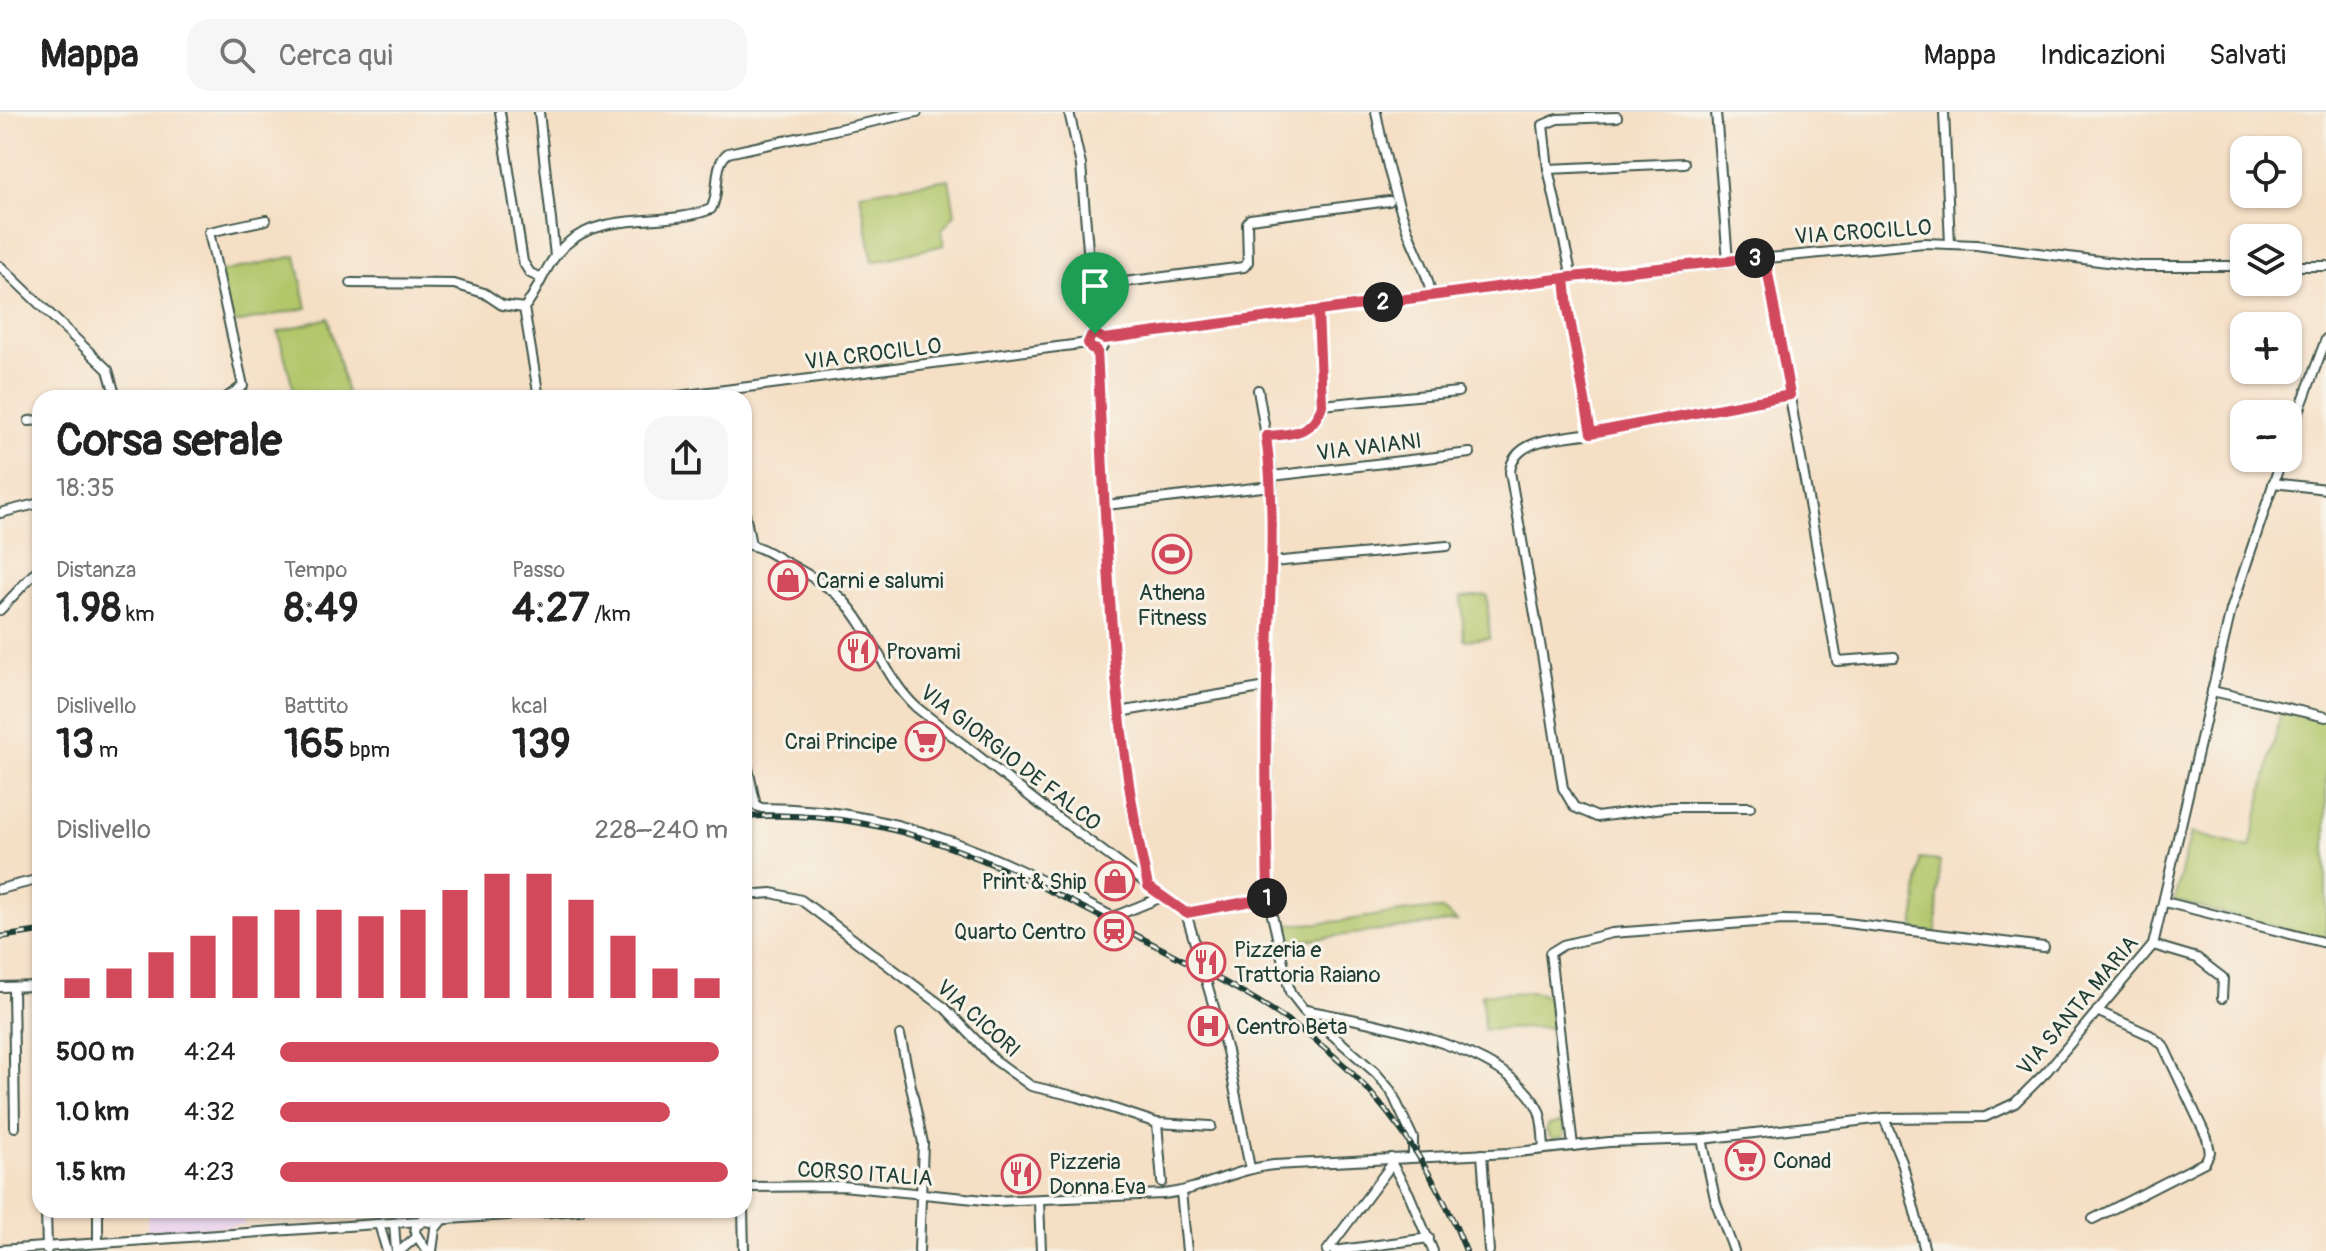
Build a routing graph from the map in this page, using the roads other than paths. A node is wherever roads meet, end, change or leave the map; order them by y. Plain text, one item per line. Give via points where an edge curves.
1 (500, 112) edge
2 (539, 112) edge
3 (917, 112) edge
4 (1069, 112) edge
5 (1376, 112) edge
6 (1716, 112) edge
7 (1944, 112) edge
8 (1617, 117) dead end
9 (1684, 163) dead end
10 (1548, 169) junction
11 (1389, 201) dead end
12 (266, 220) dead end
13 (1950, 244) junction
14 (555, 256) junction
15 (1765, 257) junction
16 (1728, 261) junction
17 (0, 266) edge
18 (2230, 266) edge
19 (2302, 266) edge
20 (2326, 266) edge
21 (1568, 277) junction
22 (541, 278) junction
23 (351, 283) dead end
24 (1092, 286) junction
25 (1431, 296) junction
26 (524, 308) junction
27 (1318, 311) junction
28 (1099, 336) junction
29 (2326, 339) edge
30 (1088, 343) junction
31 (1097, 350) junction
32 (114, 390) edge
33 (237, 390) edge
34 (538, 390) edge
35 (750, 390) edge
36 (1258, 390) dead end
37 (1458, 392) dead end
38 (1790, 395) junction
39 (2302, 403) edge
40 (1322, 405) junction
41 (29, 421) dead end
42 (32, 421) edge
43 (1591, 433) junction
44 (1266, 436) junction
45 (1470, 453) dead end
46 (2277, 472) edge
47 (1272, 476) junction
48 (2273, 483) junction
49 (1271, 486) junction
50 (2326, 489) edge
51 (32, 505) edge
52 (1106, 505) junction
53 (0, 513) edge
54 (752, 546) edge
55 (1447, 546) dead end
56 (1272, 562) junction
57 (32, 576) edge
58 (0, 610) edge
59 (1894, 657) dead end
60 (1267, 687) junction
61 (2212, 691) junction
62 (1119, 712) junction
63 (2326, 717) edge
64 (752, 787) edge
65 (1750, 807) dead end
66 (32, 881) edge
67 (1148, 886) junction
68 (0, 889) edge
69 (752, 894) edge
70 (1162, 897) junction
71 (1268, 898) junction
72 (2165, 902) junction
73 (1186, 913) junction
74 (2326, 943) edge
75 (2153, 945) junction
76 (2044, 947) dead end
77 (32, 986) edge
78 (0, 987) edge
79 (13, 987) junction
80 (2222, 998) dead end
81 (1304, 1010) junction
82 (2097, 1011) junction
83 (900, 1035) dead end
84 (1884, 1118) junction
85 (1157, 1123) junction
86 (1211, 1126) dead end
87 (15, 1127) dead end
88 (1702, 1139) junction
89 (1573, 1146) junction
90 (1544, 1148) junction
91 (1482, 1154) junction
92 (1413, 1157) junction
93 (1392, 1161) junction
94 (1250, 1168) junction
95 (1162, 1182) dead end
96 (752, 1187) edge
97 (1181, 1192) junction
98 (920, 1193) junction
99 (1039, 1201) junction
100 (46, 1218) edge
101 (98, 1218) edge
102 (424, 1218) edge
103 (470, 1218) edge
104 (743, 1218) edge
105 (2093, 1219) dead end
106 (443, 1220) junction
107 (425, 1221) junction
108 (394, 1223) junction
109 (379, 1224) junction
110 (433, 1233) junction
111 (418, 1238) junction
112 (1429, 1238) junction
113 (98, 1243) junction
114 (47, 1249) edge
115 (0, 1250) edge
116 (1331, 1250) edge
117 (387, 1251) edge
118 (398, 1251) edge
119 (430, 1251) edge
120 (744, 1251) edge
121 (919, 1251) edge
122 (1041, 1251) edge
123 (1187, 1251) edge
124 (1433, 1251) edge
125 (1489, 1251) edge
126 (1734, 1251) edge
127 (1925, 1251) edge

1 - 22 street via 523,262
2 - 14 street
3 - 14 street via 728,153 720,163 711,209 589,229
4 - 24 street via 1081,165
5 - 25 street via 1399,206
6 - 16 street
7 - 13 street
8 - 10 street via 1545,123
9 - 10 street
10 - 21 street
11 - 24 street via 1250,219 1244,267
12 - 33 street via 209,232 243,386
13 - 15 street, VIA CROCILLO
13 - 18 street, VIA CROCILLO via 2138,266
14 - 22 street
15 - 16 street, VIA CROCILLO
15 - 38 street
16 - 21 street, VIA CROCILLO
17 - 32 street via 108,370
19 - 20 street
21 - 25 street, VIA CROCILLO
21 - 43 street via 1568,309
22 - 26 street
23 - 26 street via 454,284 502,305
24 - 28 street
25 - 27 street, VIA CROCILLO
26 - 34 street
27 - 28 street, VIA CROCILLO
27 - 40 street, VIA VAIANI
28 - 30 street via 1091,336
28 - 31 street via 1103,346
29 - 39 street
30 - 31 street
30 - 35 street, VIA CROCILLO
31 - 52 street
36 - 44 street
37 - 40 street, VIA VAIANI
38 - 43 street
38 - 59 street via 1837,661
40 - 44 street, VIA VAIANI via 1316,420 1302,431
41 - 42 street
43 - 65 street via 1525,447 1510,467 1563,788 1574,807 1597,817 1671,807
44 - 47 street
45 - 47 street, VIA VAIANI
46 - 48 street, VIA SANTA MARIA
47 - 49 street
48 - 50 street
48 - 61 street, VIA SANTA MARIA via 2239,583
49 - 52 street
49 - 56 street
51 - 53 street
52 - 62 street
54 - 67 street, VIA GIORGIO DE FALCO via 841,599 908,700
55 - 56 street
56 - 60 street
57 - 58 street
60 - 62 street
60 - 71 street
61 - 63 street
61 - 72 street, VIA SANTA MARIA
62 - 67 street
64 - 70 street via 756,806 762,808 845,814 936,836 1113,917
66 - 68 street
67 - 70 street, VIA GIORGIO DE FALCO
69 - 85 street, VIA CICORI via 801,900 945,1008 995,1060 1031,1086
70 - 73 street, VIA GIORGIO DE FALCO
71 - 73 street
71 - 81 street via 1285,980
72 - 74 street
72 - 75 street, VIA SANTA MARIA
73 - 94 street via 1227,1051
75 - 80 street via 2197,958 2223,978
75 - 82 street, VIA SANTA MARIA
76 - 89 street via 1783,920 1612,933 1563,945 1550,953
77 - 79 street
78 - 79 street
79 - 87 street
81 - 90 street via 1471,1053 1515,1080 1534,1103
81 - 92 street via 1391,1091 1413,1138
82 - 84 street, VIA SANTA MARIA via 2047,1071 2007,1107 1985,1117
82 - 105 street via 2163,1045 2210,1152 2205,1162
83 - 98 street via 923,1143
84 - 88 street, VIA SANTA MARIA
84 - 127 street via 1902,1162
85 - 86 street, VIA CICORI
85 - 95 street
88 - 89 street, VIA SANTA MARIA
88 - 126 street via 1716,1203
89 - 90 street, VIA SANTA MARIA
90 - 91 street, VIA SANTA MARIA
91 - 92 street, VIA SANTA MARIA
91 - 125 street
92 - 93 street, VIA SANTA MARIA
93 - 94 street, VIA SANTA MARIA
93 - 112 street
93 - 116 street
94 - 97 street, VIA SANTA MARIA
96 - 98 street, CORSO ITALIA via 842,1186
97 - 99 street, CORSO ITALIA
97 - 123 street
98 - 99 street, CORSO ITALIA
98 - 121 street
99 - 122 street
100 - 114 street
101 - 113 street
102 - 107 street
103 - 106 street
104 - 120 street
106 - 107 street
106 - 110 street
107 - 108 street
107 - 110 street
107 - 111 street via 416,1226
108 - 109 street
108 - 118 street
109 - 113 street
109 - 117 street
110 - 111 street
110 - 119 street
111 - 118 street
111 - 119 street
112 - 116 street
112 - 124 street
113 - 114 street
114 - 115 street

